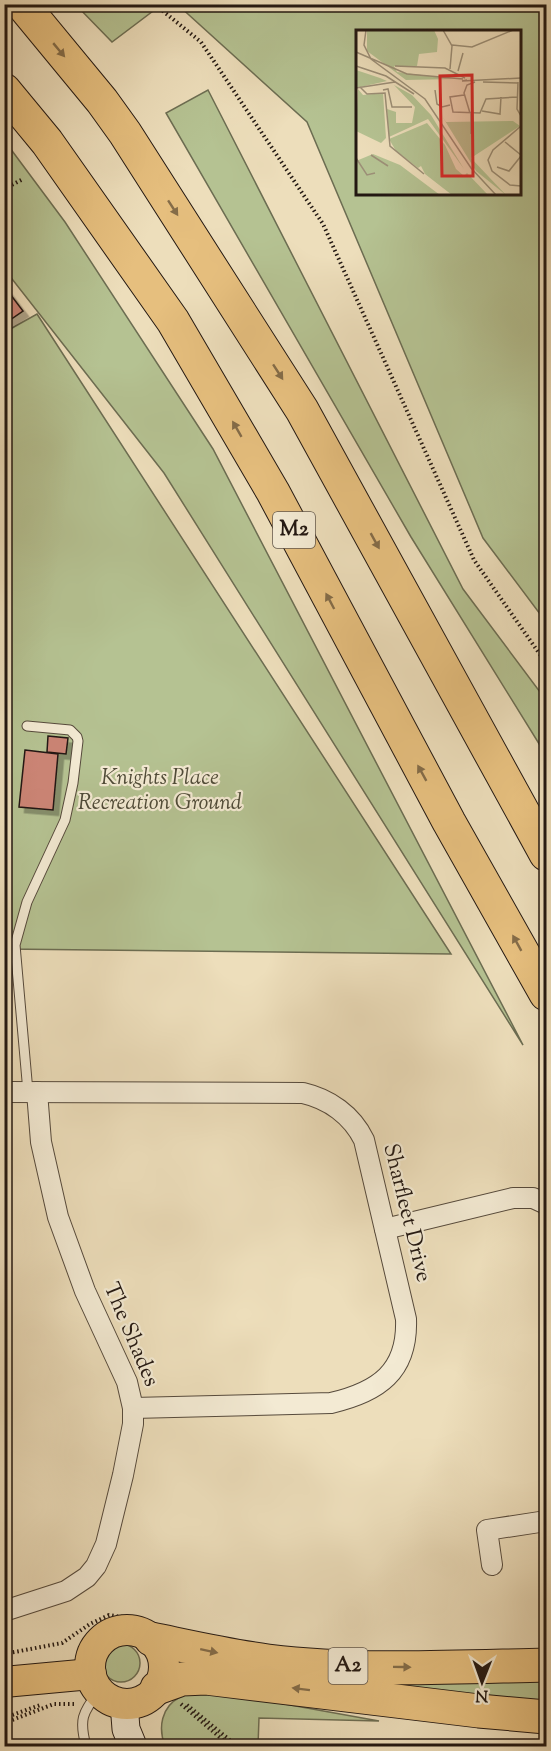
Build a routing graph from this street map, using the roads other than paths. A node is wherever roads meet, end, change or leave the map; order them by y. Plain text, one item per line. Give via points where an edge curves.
1 (22, 4) edge
2 (4, 90) edge
3 (27, 726) dead end
4 (546, 854) edge
5 (546, 994) edge
6 (4, 1092) edge
7 (32, 1092) junction
8 (546, 1204) edge
9 (386, 1229) junction
10 (133, 1408) junction
11 (546, 1521) edge
12 (492, 1565) dead end
13 (4, 1611) edge
14 (148, 1630) junction
15 (546, 1665) edge
16 (4, 1682) edge
17 (99, 1693) junction
18 (174, 1696) junction
19 (546, 1717) edge
20 (86, 1746) edge
21 (133, 1746) edge

1 -> 4 highway via 125,133 302,410
5 -> 2 highway, M2 via 438,802 273,492 173,321 47,142
3 - 7 lane via 70,730 78,741 65,820 27,902 15,945
6 - 7 street, Sharfleet Drive
7 - 9 street, Sharfleet Drive via 267,1091 316,1096 339,1109 360,1133
7 - 10 street, The Shades via 58,1217 86,1292 127,1382
8 - 9 street via 533,1198 513,1198
9 - 10 street, Sharfleet Drive via 407,1326 400,1358 378,1386 331,1403
10 - 13 street, The Shades via 123,1475 106,1544 96,1566 66,1591
11 - 12 street via 487,1530
14 -> 15 highway, A2 via 227,1655 301,1664
14 - 17 main road via 119,1631 93,1651 90,1662
14 - 18 main road via 163,1657
16 - 17 main road
17 - 18 main road via 141,1701
17 - 20 lane via 83,1716
17 - 21 street
19 -> 18 highway, A2 via 206,1678 182,1679

